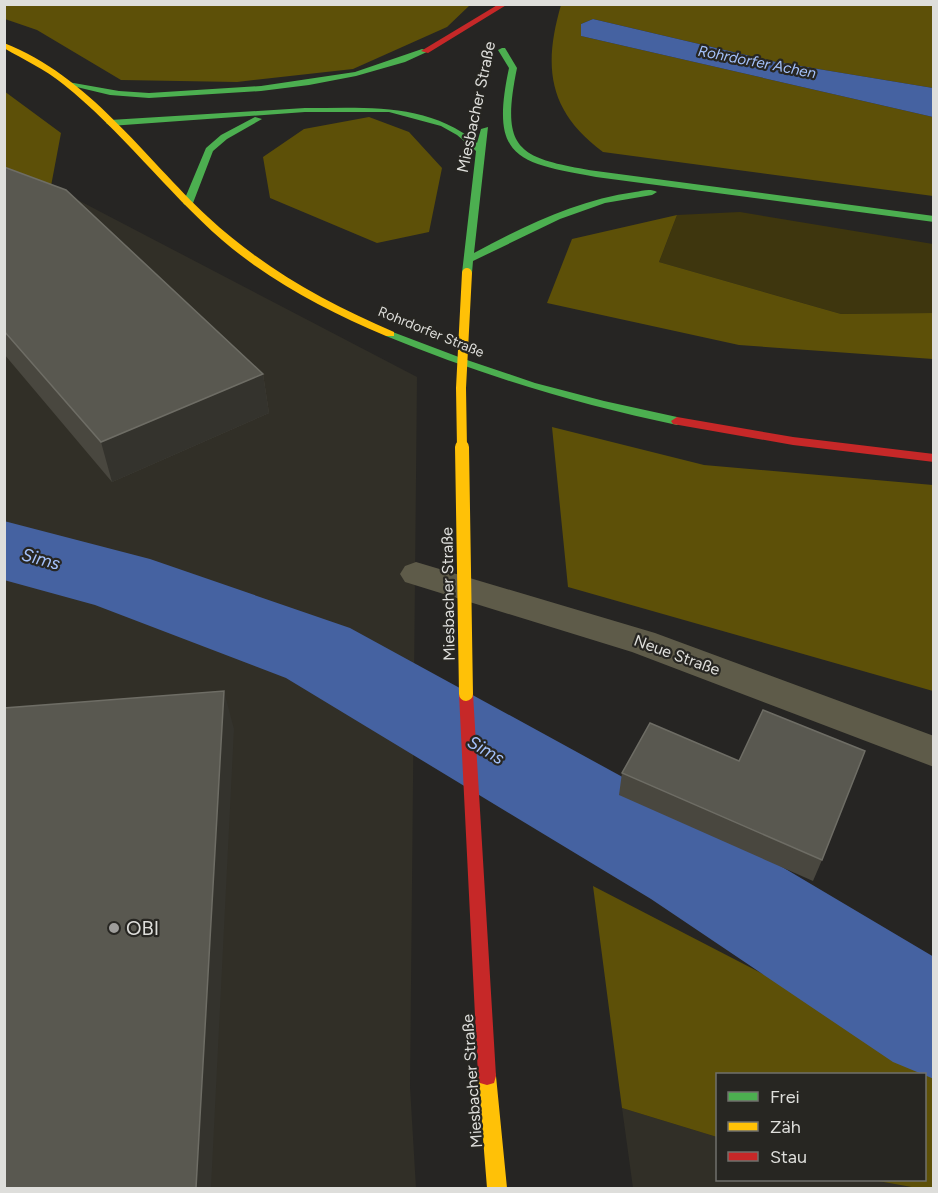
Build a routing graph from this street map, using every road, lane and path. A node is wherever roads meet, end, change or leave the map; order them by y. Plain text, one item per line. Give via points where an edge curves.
1 (512, 8) edge
2 (508, 35) dead end
3 (4, 45) edge
4 (502, 50) junction
5 (497, 72) dead end
6 (68, 84) junction
7 (180, 96) junction
8 (271, 114) junction
9 (487, 116) dead end
10 (106, 119) junction
11 (480, 150) junction
12 (714, 190) junction
13 (189, 203) junction
14 (933, 219) edge
15 (467, 266) junction
16 (933, 458) edge
17 (416, 574) dead end
18 (933, 752) edge
19 (497, 1188) edge

1 - 7 main road via 383,67 302,85
2 - 4 main road, Miesbacher Straße
3 - 6 main road, Rohrdorfer Straße
4 - 5 main road, Miesbacher Straße
4 - 12 main road via 513,68 503,111 507,135 517,149 554,165
6 - 7 main road via 122,94
6 - 10 main road, Rohrdorfer Straße
7 - 10 main road
8 - 10 main road
8 - 11 main road via 389,110 444,124
8 - 13 main road via 224,136 209,150
9 - 11 main road, Miesbacher Straße
10 - 13 main road, Rohrdorfer Straße
11 - 15 main road, Miesbacher Straße
12 - 14 main road
12 - 15 main road via 643,193 592,202 561,212
13 - 16 main road, Rohrdorfer Straße via 248,256 293,287 425,350 503,378 604,407 713,429
15 - 19 main road, Miesbacher Straße, bridge via 461,388 466,694
17 - 18 street, Neue Straße via 643,642

